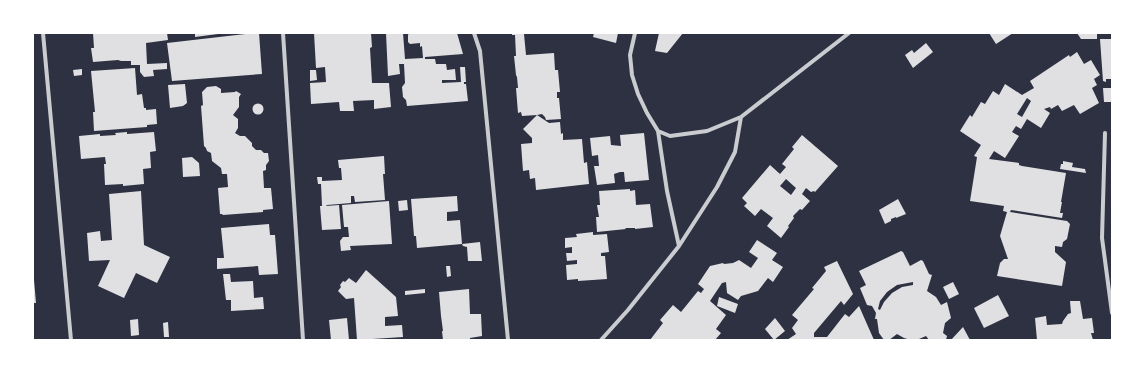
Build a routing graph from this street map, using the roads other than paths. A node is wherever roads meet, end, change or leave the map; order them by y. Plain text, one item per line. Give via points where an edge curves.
1 (43, 33) edge
2 (283, 33) edge
3 (474, 33) edge
4 (635, 33) edge
5 (849, 33) edge
6 (742, 117) junction
7 (658, 131) junction
8 (1105, 133) dead end
9 (679, 246) junction
10 (1112, 314) edge
11 (71, 340) edge
12 (303, 340) edge
13 (508, 340) edge
14 (601, 340) edge

1 - 11 street
2 - 12 street
3 - 13 street via 480,51
4 - 7 street via 630,55 632,75 638,94
5 - 6 street
6 - 7 street via 707,131 670,136
6 - 9 street via 735,152 717,187
7 - 9 street via 666,191
8 - 10 street via 1102,238
9 - 14 street

